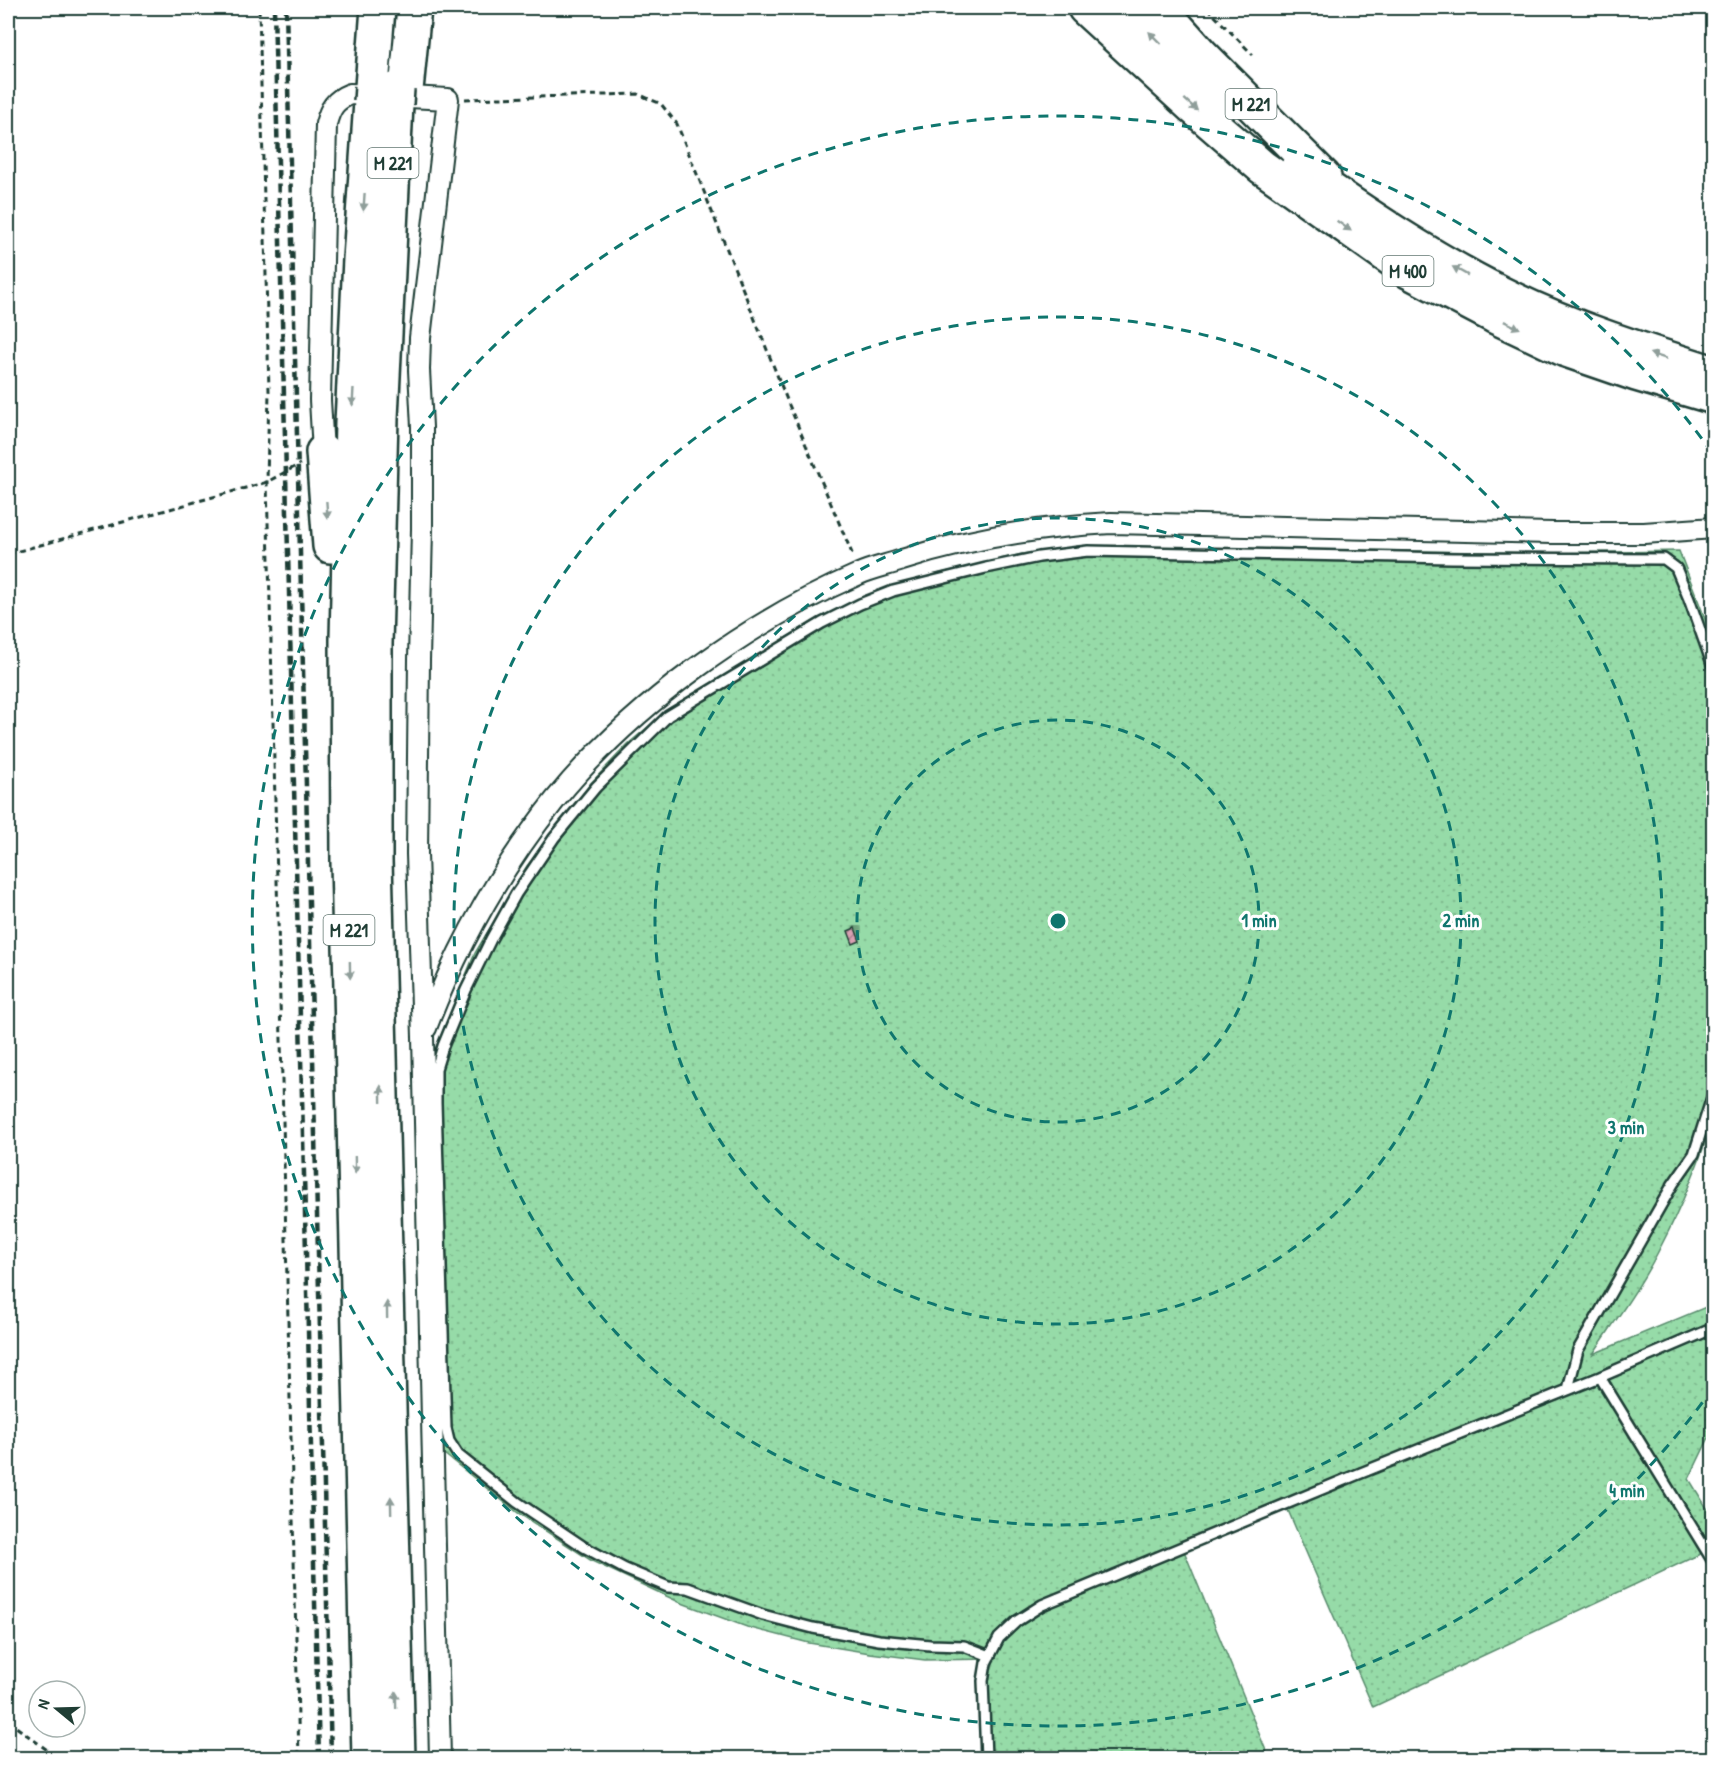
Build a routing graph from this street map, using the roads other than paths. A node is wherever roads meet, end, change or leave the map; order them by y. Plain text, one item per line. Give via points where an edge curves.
1 (414, 8) edge
2 (1085, 8) edge
3 (1125, 8) edge
4 (1160, 8) edge
5 (385, 11) edge
6 (391, 96) junction
7 (1344, 197) junction
8 (1713, 373) edge
9 (1713, 398) edge
10 (323, 452) joint
11 (1713, 528) edge
12 (1713, 669) edge
13 (348, 861) junction
14 (423, 1036) junction
15 (1713, 1091) edge
16 (1713, 1328) edge
17 (1600, 1377) junction
18 (1568, 1389) junction
19 (1713, 1563) edge
20 (990, 1656) junction
21 (369, 1758) edge
22 (398, 1758) edge
23 (440, 1758) edge
24 (986, 1758) edge

1 - 6 highway, M 221
2 -> 9 highway, M 400 via 1262,167 1410,272 1566,350
7 -> 3 highway, M 400 via 1271,148
4 - 7 highway, M 221
5 - 6 highway, M 221
6 -> 13 highway, M 221 via 360,259 347,639
22 -> 6 highway, M 221 via 375,860 375,644 381,406 391,222
8 -> 7 highway, M 400 via 1575,326 1501,293 1417,247
10 -> 13 highway
10 - 14 street via 321,389 329,112 340,98 350,94 448,99 419,370 423,473 417,854
11 - 14 street via 1553,533 1111,523 975,540 860,573 809,598 720,652 644,709 587,764 556,799 509,866 460,951
12 - 20 lane via 1676,568 1664,559 1088,551 1039,557 893,591 822,623 668,716 596,787 554,838 491,939 436,1069 449,1441 458,1455 545,1522 625,1569 668,1587 688,1588 762,1615 813,1628 879,1640 964,1646
13 -> 21 highway, M 221
14 - 23 street
15 - 18 lane via 1694,1154 1578,1350
16 - 17 lane
17 - 18 lane
17 - 19 lane
18 - 20 lane via 1042,1605 999,1638
20 - 24 lane via 983,1681

